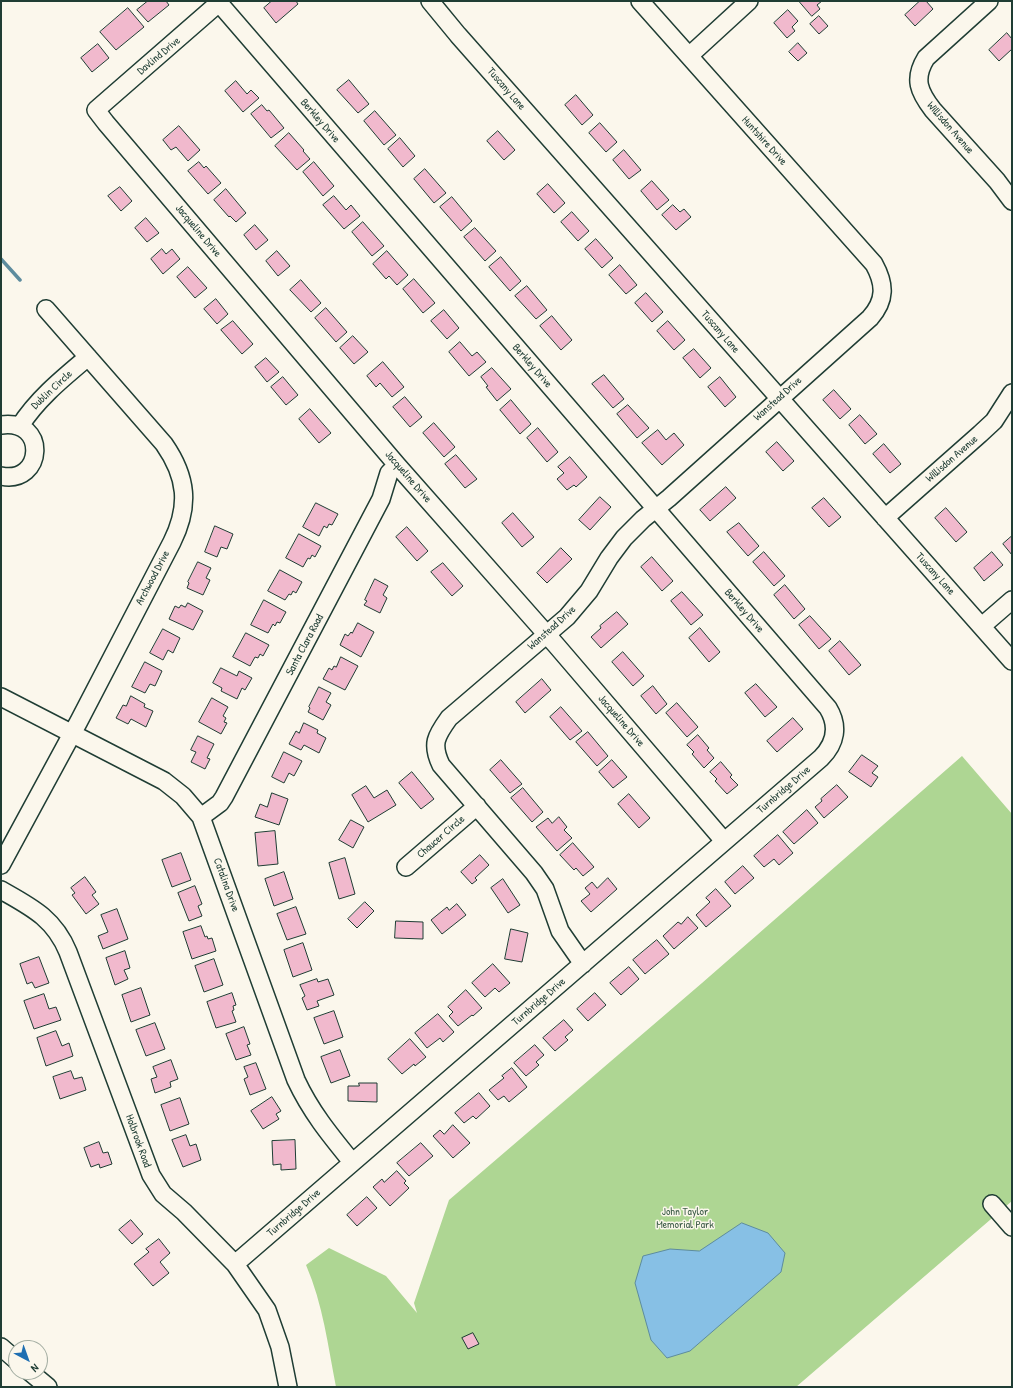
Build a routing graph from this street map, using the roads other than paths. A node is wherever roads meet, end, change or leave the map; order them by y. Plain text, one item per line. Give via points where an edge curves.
1 (430, 1) edge
2 (640, 1) edge
3 (749, 1) edge
4 (989, 1) edge
5 (220, 2) edge
6 (689, 56) junction
7 (96, 110) joint
8 (1012, 201) edge
9 (882, 284) joint
10 (46, 309) dead end
11 (88, 357) junction
12 (1012, 393) edge
13 (779, 399) junction
14 (1, 425) edge
15 (20, 426) junction
16 (397, 465) junction
17 (1, 476) edge
18 (656, 509) junction
19 (885, 518) junction
20 (1012, 600) edge
21 (982, 626) junction
22 (546, 634) junction
23 (1012, 661) edge
24 (1, 696) edge
25 (72, 733) junction
26 (835, 733) joint
27 (477, 806) junction
28 (201, 817) junction
29 (724, 841) junction
30 (1, 864) edge
31 (406, 867) dead end
32 (1, 890) edge
33 (583, 964) junction
34 (352, 1162) junction
35 (992, 1204) dead end
36 (1012, 1227) edge
37 (235, 1264) junction
38 (40, 1380) edge
39 (48, 1387) edge
40 (288, 1387) edge

1 - 13 street, Tuscany Lane
2 - 6 street, Huntshire Drive
3 - 6 street
4 - 8 street, Willisdon Avenue via 926,58 920,69 919,82 925,100
5 - 7 street, Davlind Drive
5 - 18 street, Berkley Drive
6 - 9 street, Huntshire Drive via 874,264
7 - 16 street, Jacqueline Drive
9 - 13 street, Wanstead Drive via 881,299 870,318
10 - 11 street, Archwood Drive
11 - 15 street, Dublin Circle via 39,400
11 - 25 street, Archwood Drive via 171,454 181,476 184,504 172,542
12 - 19 street, Willisdon Avenue via 994,421
13 - 18 street, Wanstead Drive
13 - 19 street, Tuscany Lane
14 - 15 street
15 - 17 street via 34,441 36,451 33,461 27,470 18,476
16 - 22 street, Jacqueline Drive
16 - 28 street, Santa Clara Road via 389,473 378,505 224,797
18 - 22 street, Wanstead Drive via 624,538 580,603
18 - 26 street, Berkley Drive via 828,708 834,720
19 - 21 street, Tuscany Lane
20 - 21 street
21 - 23 street, Tuscany Lane
22 - 27 street, Wanstead Drive via 449,718 436,738 435,747 441,765
22 - 29 street, Jacqueline Drive
24 - 25 street, Catalina Drive
25 - 28 street, Catalina Drive via 164,781 183,796
25 - 30 street, Archwood Drive
26 - 29 street, Turnbridge Drive via 831,745 821,758
27 - 31 street, Chaucer Circle
27 - 33 street, Wanstead Drive via 540,881 560,931
28 - 34 street, Catalina Drive via 296,1080 314,1114
29 - 33 street, Turnbridge Drive
32 - 37 street, Holbrook Road via 39,913 61,936 150,1175 163,1194
33 - 34 street, Turnbridge Drive
34 - 37 street, Turnbridge Drive
35 - 36 street
37 - 40 street, Holbrook Road via 267,1310 280,1347
38 - 39 street

